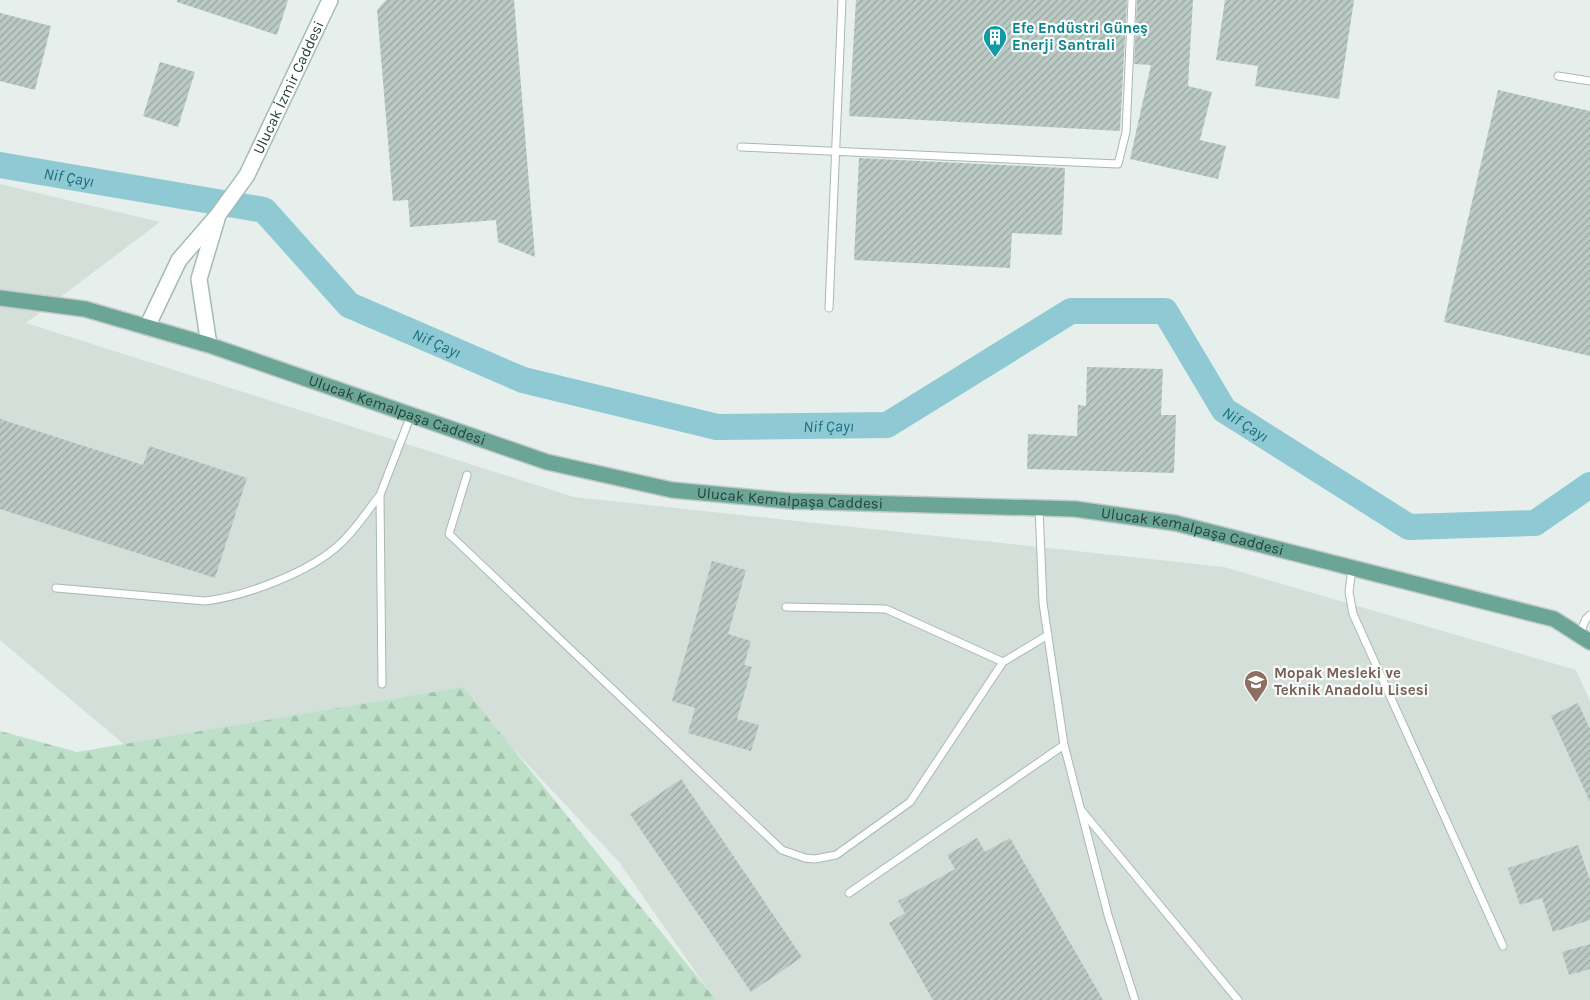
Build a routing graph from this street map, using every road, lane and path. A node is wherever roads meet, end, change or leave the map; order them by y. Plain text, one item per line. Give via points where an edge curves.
1 (330, 0) edge
2 (842, 0) edge
3 (1132, 0) edge
4 (1558, 76) dead end
5 (1590, 81) edge
6 (741, 147) dead end
7 (836, 151) junction
8 (218, 215) junction
9 (0, 298) edge
10 (829, 308) dead end
11 (147, 327) junction
12 (209, 345) junction
13 (411, 415) junction
14 (467, 475) dead end
15 (380, 495) junction
16 (1039, 508) junction
17 (1352, 568) junction
18 (56, 588) dead end
19 (786, 607) dead end
20 (1590, 615) edge
21 (1048, 635) junction
22 (1585, 638) edge
23 (1003, 662) junction
24 (382, 684) dead end
25 (1064, 745) junction
26 (1080, 809) junction
27 (849, 893) dead end
28 (1503, 946) dead end
29 (1135, 1000) edge
30 (1238, 1000) edge

1 - 8 street, Ulucak İzmir Caddesi via 247,175
2 - 7 lane
3 - 7 lane via 1126,132 1118,164
4 - 5 lane
6 - 7 lane
7 - 10 lane
8 - 11 street via 178,260
8 - 12 street via 200,278
9 - 11 main road, Ulucak Kemalpaşa Caddesi via 85,309
11 - 12 main road, Ulucak Kemalpaşa Caddesi
12 - 13 main road, Ulucak Kemalpaşa Caddesi
13 - 15 lane
13 - 16 main road, Ulucak Kemalpaşa Caddesi via 547,462 672,490 790,502
14 - 23 lane via 450,534 782,850 793,855 816,858 836,855 910,802
15 - 18 lane via 333,549 269,585 224,599 205,601
15 - 24 lane
16 - 17 main road, Ulucak Kemalpaşa Caddesi via 1075,509 1174,523
16 - 21 lane via 1043,603
17 - 22 main road, Ulucak Kemalpaşa Caddesi via 1554,619
17 - 28 lane via 1349,592 1353,614
19 - 23 lane via 886,609
20 - 22 lane via 1586,619
21 - 23 lane
21 - 25 lane
25 - 26 lane
25 - 27 lane
26 - 29 lane
26 - 30 lane

